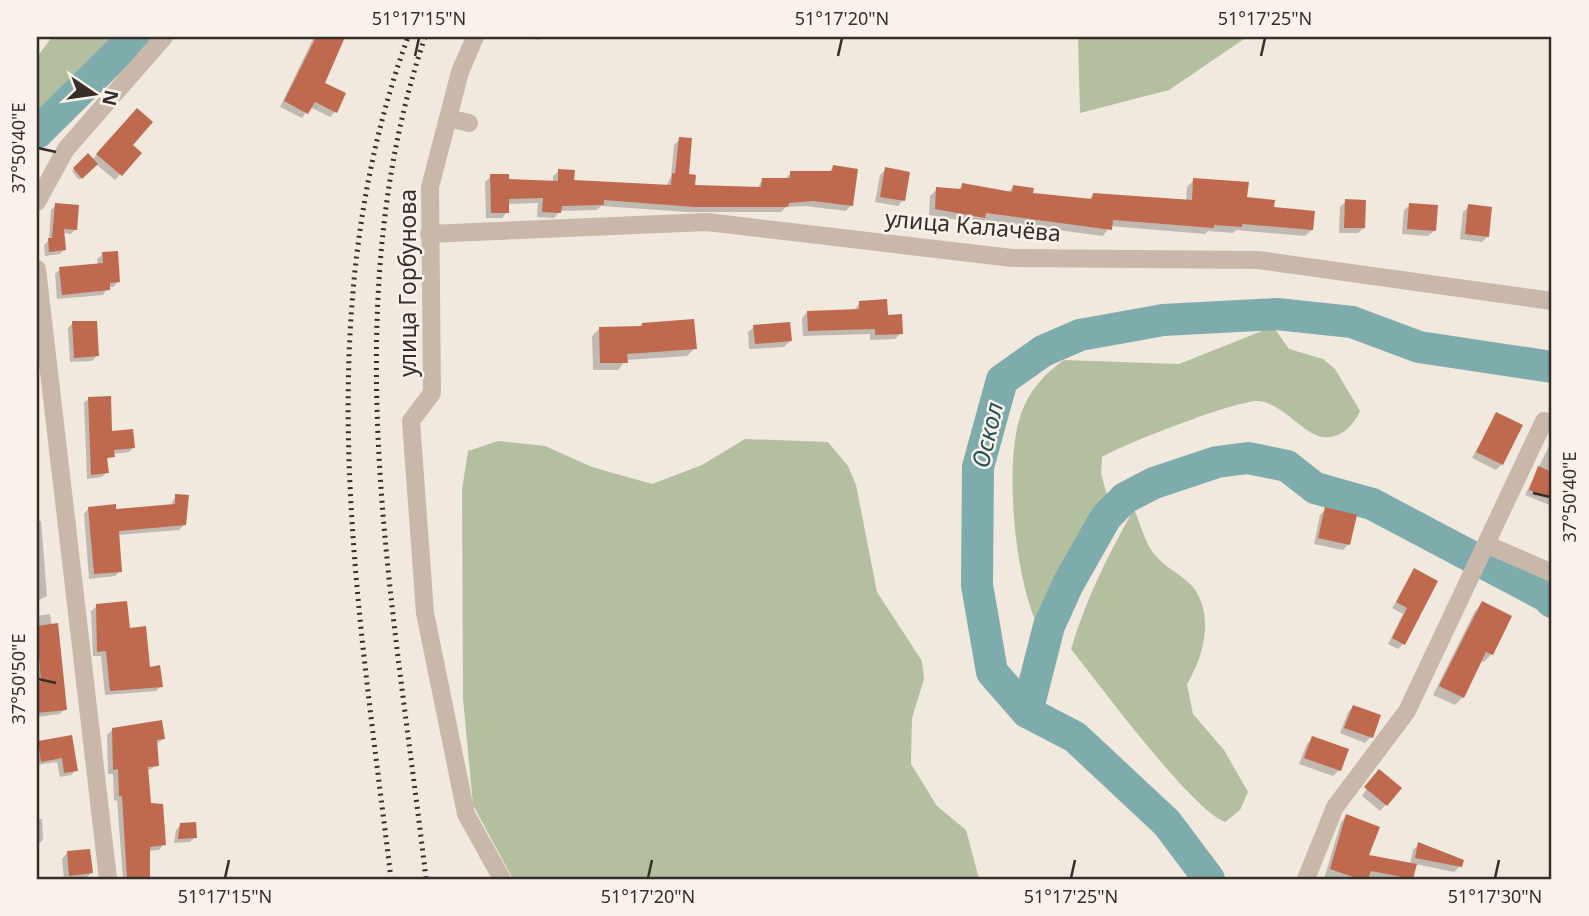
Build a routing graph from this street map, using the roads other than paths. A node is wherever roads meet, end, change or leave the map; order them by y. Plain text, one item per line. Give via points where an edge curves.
1 (164, 37) edge
2 (475, 37) edge
3 (448, 118) junction
4 (469, 122) dead end
5 (37, 202) edge
6 (429, 234) junction
7 (37, 270) edge
8 (1552, 301) edge
9 (1544, 421) dead end
10 (1481, 555) junction
11 (1552, 573) edge
12 (108, 879) edge
13 (502, 879) edge
14 (1306, 879) edge

1 - 5 street via 66,149
2 - 3 street, улица Горбунова
3 - 4 street
3 - 6 street, улица Горбунова via 430,187
6 - 8 street, улица Калачёва via 706,222 1012,258 1258,260
6 - 13 street, улица Горбунова via 432,393 411,421 425,613 466,814
7 - 12 street
9 - 10 street
10 - 11 street
10 - 14 street via 1407,711 1335,807

